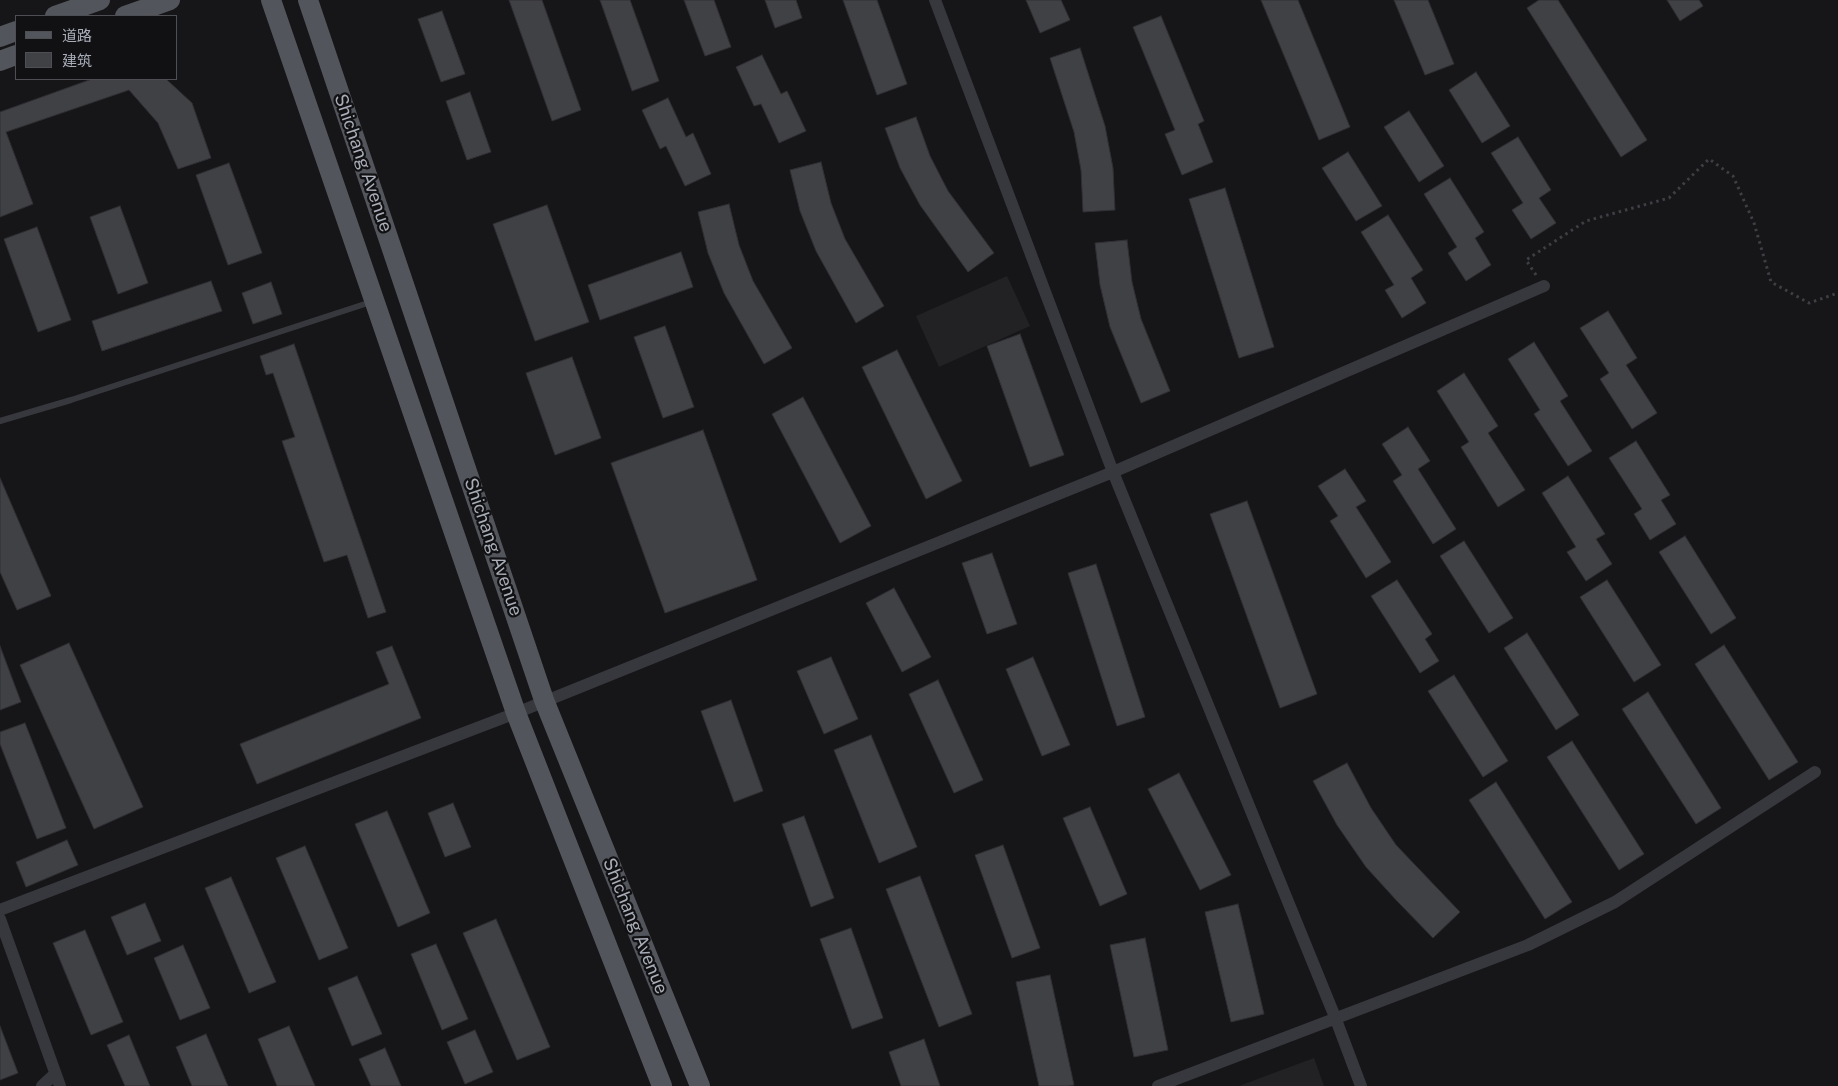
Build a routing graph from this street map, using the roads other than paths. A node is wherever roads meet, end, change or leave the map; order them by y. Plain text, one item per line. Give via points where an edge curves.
1 (100, 0) edge
2 (170, 0) edge
3 (271, 0) edge
4 (308, 0) edge
5 (935, 0) edge
6 (58, 15) edge
7 (128, 15) edge
8 (15, 31) edge
9 (0, 37) edge
10 (15, 55) edge
11 (0, 61) edge
12 (1544, 286) road end
13 (374, 301) junction
14 (0, 421) edge
15 (1113, 472) junction
16 (544, 700) junction
17 (516, 713) junction
18 (1815, 772) dead end
19 (0, 910) edge
20 (0, 919) edge
21 (1335, 1017) junction
22 (58, 1080) edge
23 (42, 1086) edge
24 (662, 1086) edge
25 (700, 1086) edge
26 (1158, 1086) edge
27 (1361, 1086) edge

1 - 6 main road
2 - 7 main road
3 - 13 main road, Shichang Avenue
4 - 16 main road, Shichang Avenue
5 - 15 street
8 - 9 main road
10 - 11 main road
12 - 15 street
13 - 14 lane
13 - 17 main road, Shichang Avenue
15 - 16 street
15 - 21 street
16 - 17 street
16 - 25 main road, Shichang Avenue
17 - 19 street
17 - 24 main road, Shichang Avenue
18 - 21 street via 1615,902 1528,945
20 - 22 street
21 - 26 street
21 - 27 street
22 - 23 street

